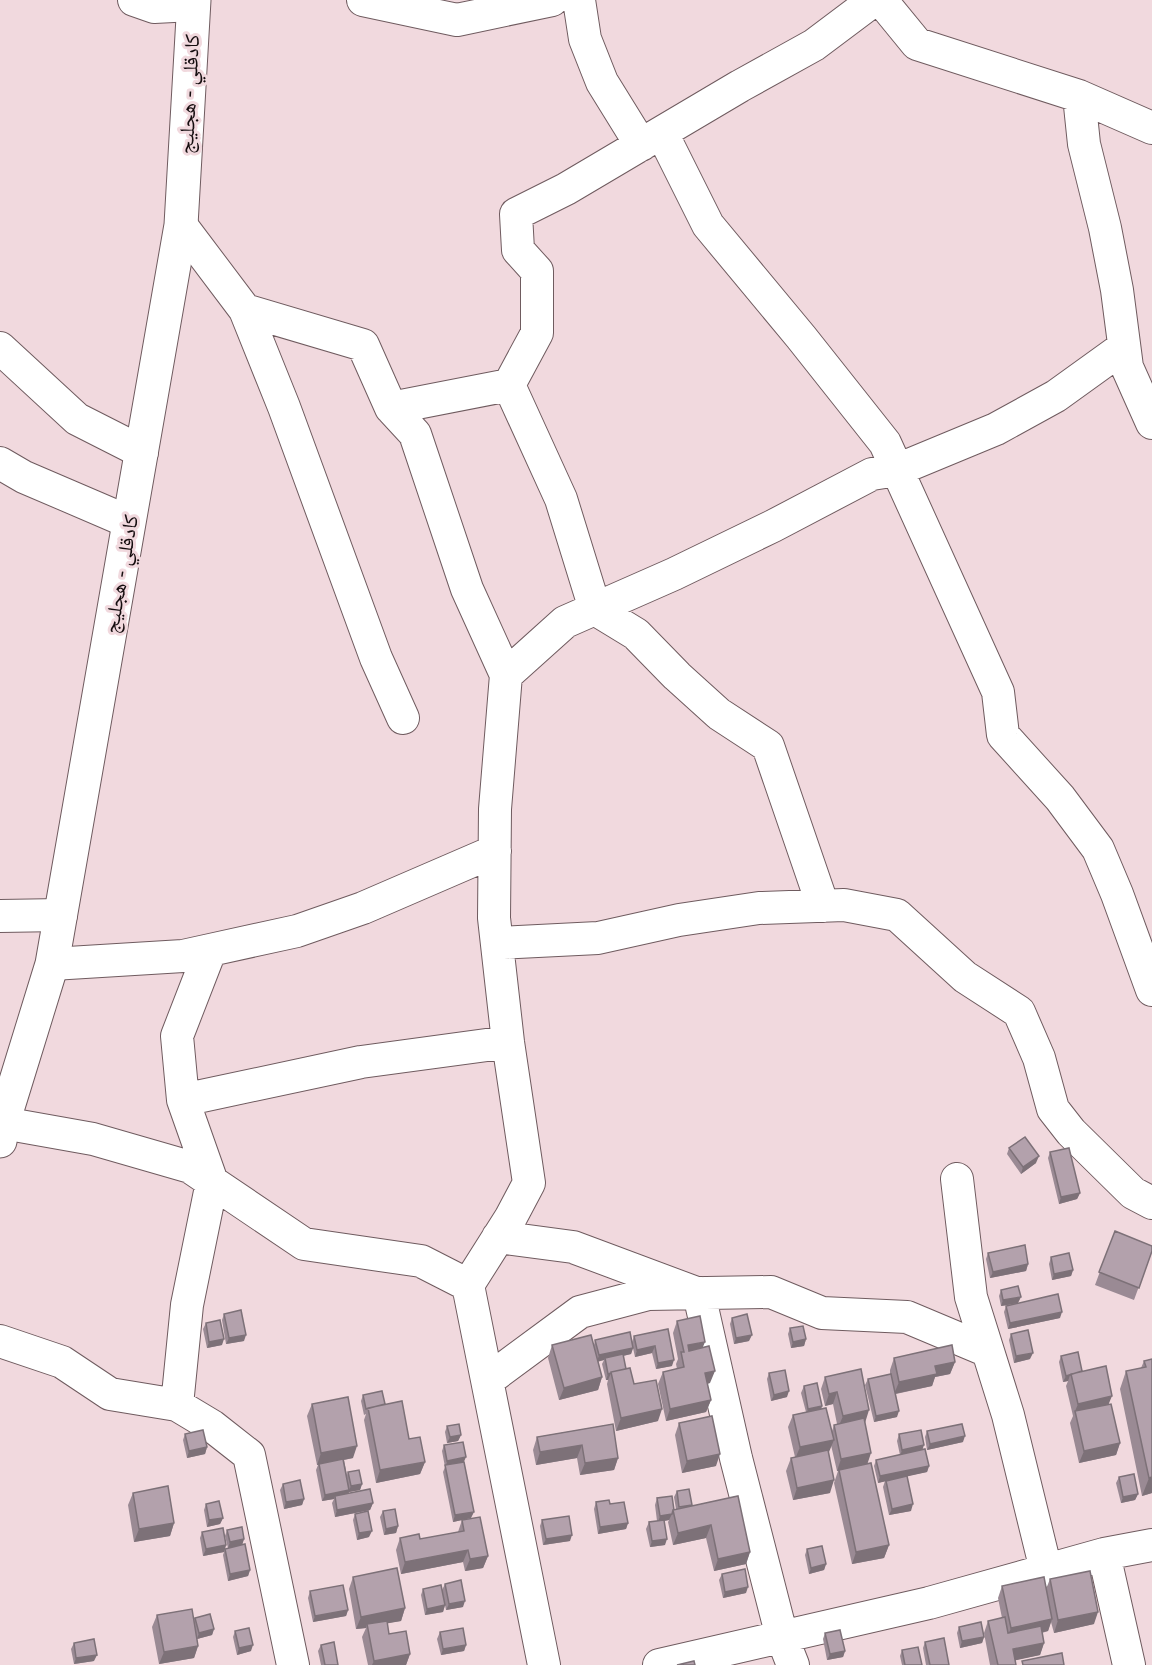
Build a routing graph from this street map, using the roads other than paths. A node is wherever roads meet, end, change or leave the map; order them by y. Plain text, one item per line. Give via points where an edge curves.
1 (134, 0) edge
2 (363, 0) edge
3 (552, 0) edge
4 (579, 0) edge
5 (874, 0) edge
6 (881, 0) edge
7 (193, 2) edge
8 (1079, 96) junction
9 (1152, 128) edge
10 (651, 139) junction
11 (181, 225) junction
12 (245, 310) junction
13 (1124, 347) junction
14 (0, 348) edge
15 (509, 385) junction
16 (391, 408) junction
17 (1152, 423) edge
18 (142, 452) junction
19 (0, 463) edge
20 (897, 470) junction
21 (129, 522) junction
22 (595, 609) junction
23 (506, 675) junction
24 (403, 718) dead end
25 (495, 851) junction
26 (823, 906) junction
27 (61, 915) junction
28 (0, 916) edge
29 (497, 943) junction
30 (210, 951) junction
31 (52, 964) junction
32 (1152, 990) edge
33 (508, 1042) junction
34 (183, 1100) junction
35 (2, 1132) edge
36 (957, 1179) dead end
37 (212, 1182) junction
38 (1152, 1203) edge
39 (498, 1237) junction
40 (468, 1285) junction
41 (699, 1294) junction
42 (0, 1341) edge
43 (988, 1351) junction
44 (488, 1380) junction
45 (177, 1405) junction
46 (1152, 1545) edge
47 (1104, 1554) junction
48 (1046, 1570) junction
49 (788, 1651) edge
50 (293, 1665) edge
51 (544, 1665) edge
52 (659, 1665) edge
53 (1129, 1665) edge

1 - 7 street via 154,7
2 - 3 street via 457,20
4 - 10 street via 585,39 603,82
5 - 10 street via 814,45
6 - 8 street via 917,44
7 - 11 street, كادقلي - هجليج
8 - 9 street
8 - 13 street via 1084,144 1105,228
10 - 15 street via 516,214 518,250 537,271 537,333
10 - 20 street via 708,225 885,443
11 - 12 street
11 - 18 street, كادقلي - هجليج
12 - 16 street via 363,345
12 - 24 street via 376,658
13 - 17 street via 1127,367
13 - 20 street via 1056,396 996,429
14 - 18 street via 77,419
15 - 16 street
15 - 22 street via 561,499
16 - 23 street via 415,434 467,589
18 - 21 street, كادقلي - هجليج
19 - 21 street
20 - 22 street via 872,474 773,526
20 - 32 street via 998,692 1003,735 1060,798 1098,849
21 - 27 street, كادقلي - هجليج
22 - 23 street via 565,622
22 - 26 street via 636,634 719,714 768,746
23 - 25 street
25 - 29 street
25 - 30 street via 363,908 297,931
26 - 29 street via 759,908 598,938
26 - 38 street via 844,905 897,915 965,977 1019,1012 1039,1058 1053,1109 1132,1193
27 - 28 street
27 - 31 street, كادقلي - هجليج
29 - 33 street
30 - 31 street
30 - 34 street via 177,1036
31 - 35 street, كادقلي - هجليج
33 - 34 street via 361,1062
33 - 39 street via 529,1183
34 - 37 street
35 - 37 street via 93,1139 190,1167
36 - 43 street via 971,1297
37 - 40 street via 304,1244 421,1261
37 - 45 street via 187,1305
39 - 40 street
39 - 41 street via 573,1247
40 - 44 street
41 - 43 street via 771,1292 822,1313 907,1317
41 - 44 street via 648,1294 580,1312
41 - 49 street via 736,1458
42 - 45 street via 62,1362 110,1394
43 - 48 street
44 - 51 street
45 - 50 street via 249,1455
46 - 47 street
47 - 48 street
47 - 53 street
48 - 49 street via 929,1603
49 - 52 street

